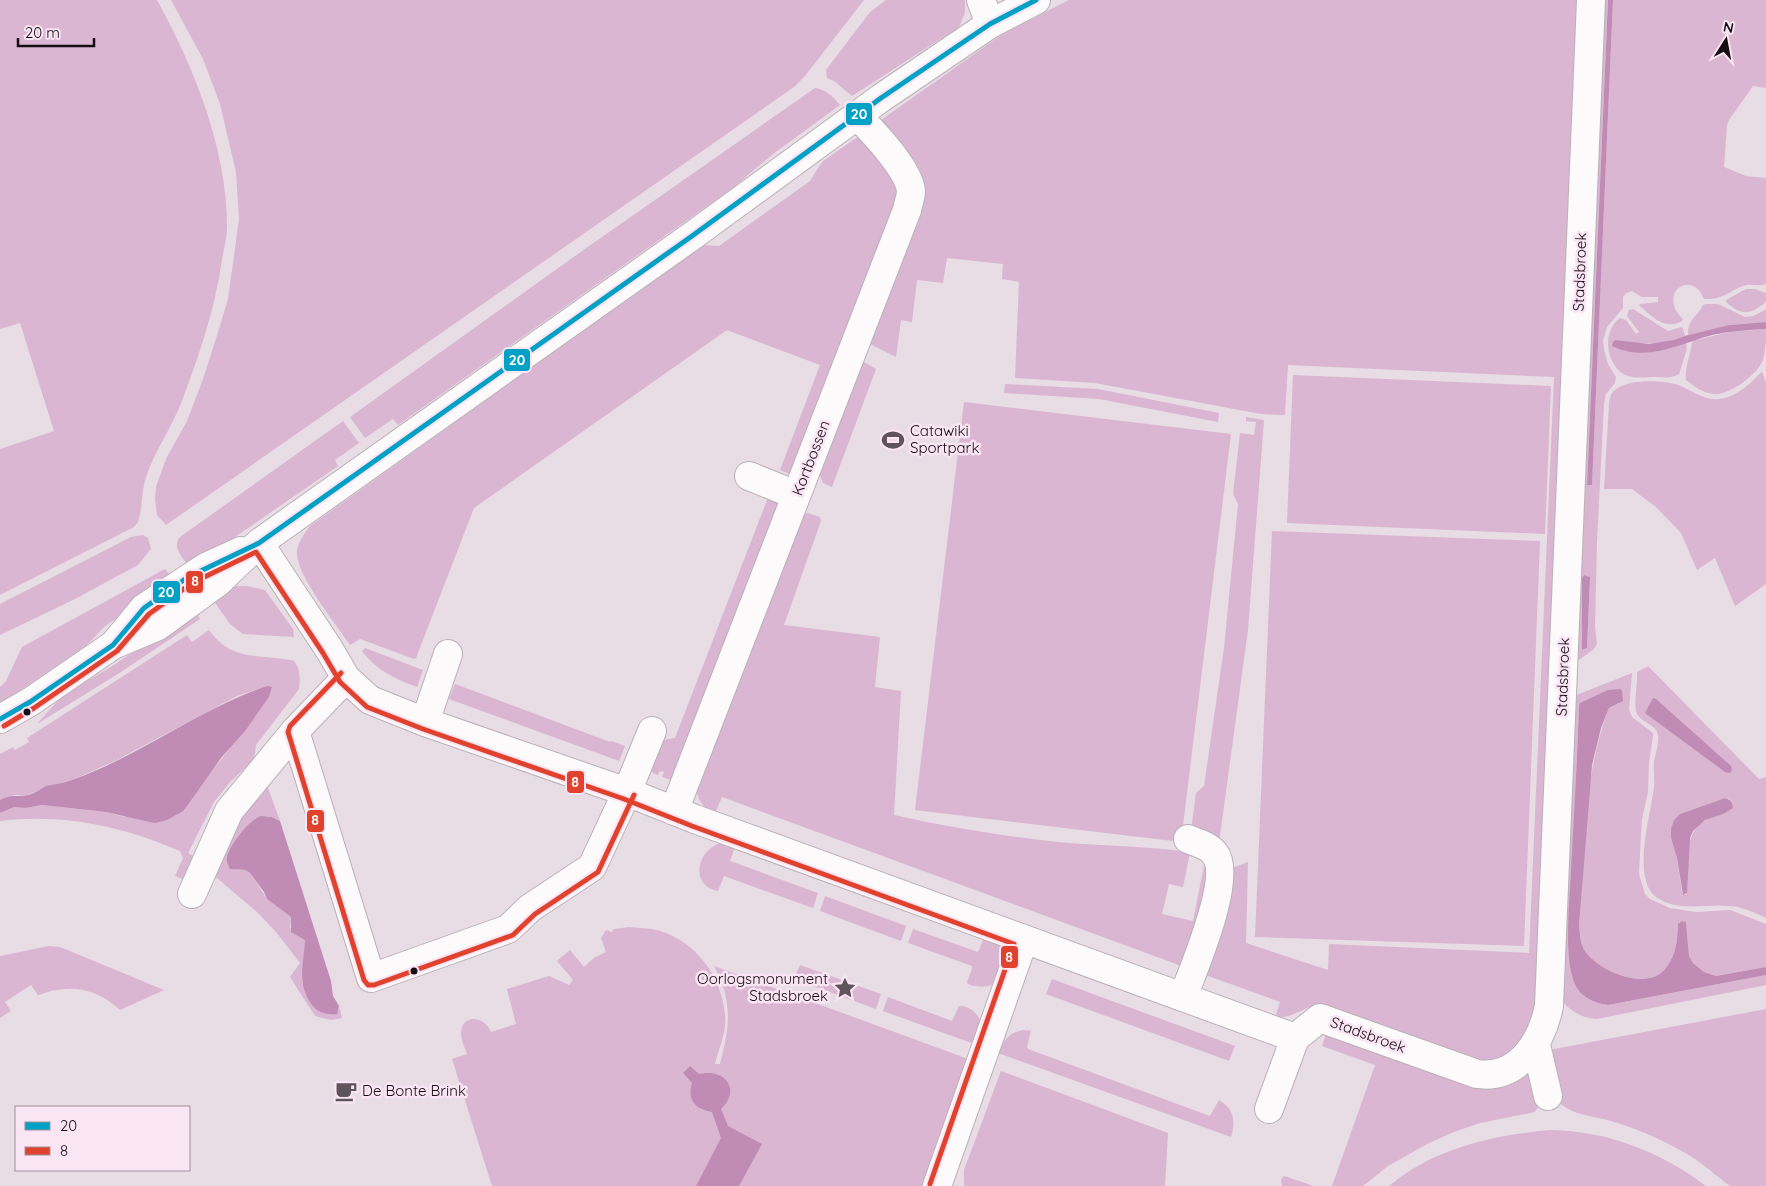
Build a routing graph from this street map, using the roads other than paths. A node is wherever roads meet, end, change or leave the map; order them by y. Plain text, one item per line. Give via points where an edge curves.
1 (1036, 0) edge
2 (1591, 0) edge
3 (986, 12) edge
4 (858, 115) junction
5 (749, 476) dead end
6 (796, 495) junction
7 (259, 543) junction
8 (448, 654) dead end
9 (346, 678) junction
10 (0, 719) edge
11 (425, 722) junction
12 (295, 731) junction
13 (652, 731) dead end
14 (627, 792) junction
15 (674, 811) junction
16 (1188, 840) dead end
17 (192, 894) dead end
18 (1024, 939) junction
19 (1183, 997) junction
20 (1295, 1038) junction
21 (1536, 1044) junction
22 (1548, 1096) dead end
23 (1269, 1108) dead end
24 (937, 1186) edge

1 - 3 street
2 - 21 street, Stadsbroek via 1549,1006
3 - 4 street
4 - 6 street, Kortbossen via 909,180 911,194
4 - 7 street
5 - 6 street
6 - 15 street, Kortbossen
7 - 9 street
7 - 10 street via 206,566 144,608 113,645
8 - 11 street
9 - 11 street via 370,700
9 - 12 street
11 - 14 street
12 - 14 street via 371,978 508,929 530,908 592,867
12 - 17 street via 229,811
13 - 14 street
14 - 15 street
15 - 18 street
16 - 19 street via 1215,853 1220,867 1208,932
18 - 19 street
18 - 24 street
19 - 20 street
20 - 21 street, Stadsbroek via 1320,1018 1485,1075 1514,1066
20 - 23 street
21 - 22 street

